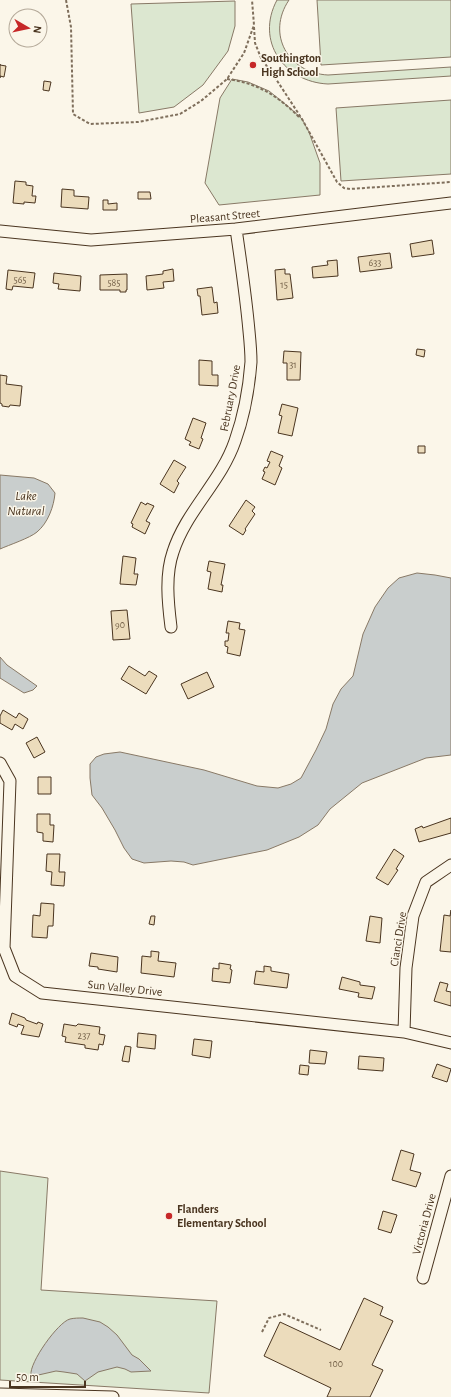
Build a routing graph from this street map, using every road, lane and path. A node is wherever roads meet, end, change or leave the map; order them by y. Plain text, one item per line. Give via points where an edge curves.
1 (66, 0) edge
2 (252, 0) edge
3 (254, 24) junction
4 (227, 79) junction
5 (302, 119) junction
6 (451, 182) edge
7 (451, 203) edge
8 (236, 229) junction
9 (0, 231) edge
10 (171, 627) dead end
11 (0, 764) edge
12 (451, 864) edge
13 (404, 1032) junction
14 (451, 1043) edge
15 (451, 1176) edge
16 (423, 1278) dead end
17 (321, 1330) dead end
18 (262, 1332) dead end
19 (6, 1395) edge
20 (113, 1397) edge

1 - 4 path via 71,27 73,114 90,124 138,122 180,114 201,101
2 - 3 path
3 - 4 path via 244,53
3 - 5 path via 254,43 257,49
4 - 5 path via 243,81 276,96
5 - 6 path via 337,182 347,189
7 - 8 street, Pleasant Street
8 - 9 street, Pleasant Street via 91,240
8 - 10 street, February Drive via 248,319 251,360 248,388 242,419 222,470 184,526 172,552 168,597
11 - 13 street, Sun Valley Drive via 10,781 4,948 16,976 42,992
12 - 13 street, Cianci Drive via 426,882 413,916 406,968
13 - 14 street, Sun Valley Drive
15 - 16 street, Victoria Drive
17 - 18 path via 284,1314 269,1318
19 - 20 street

